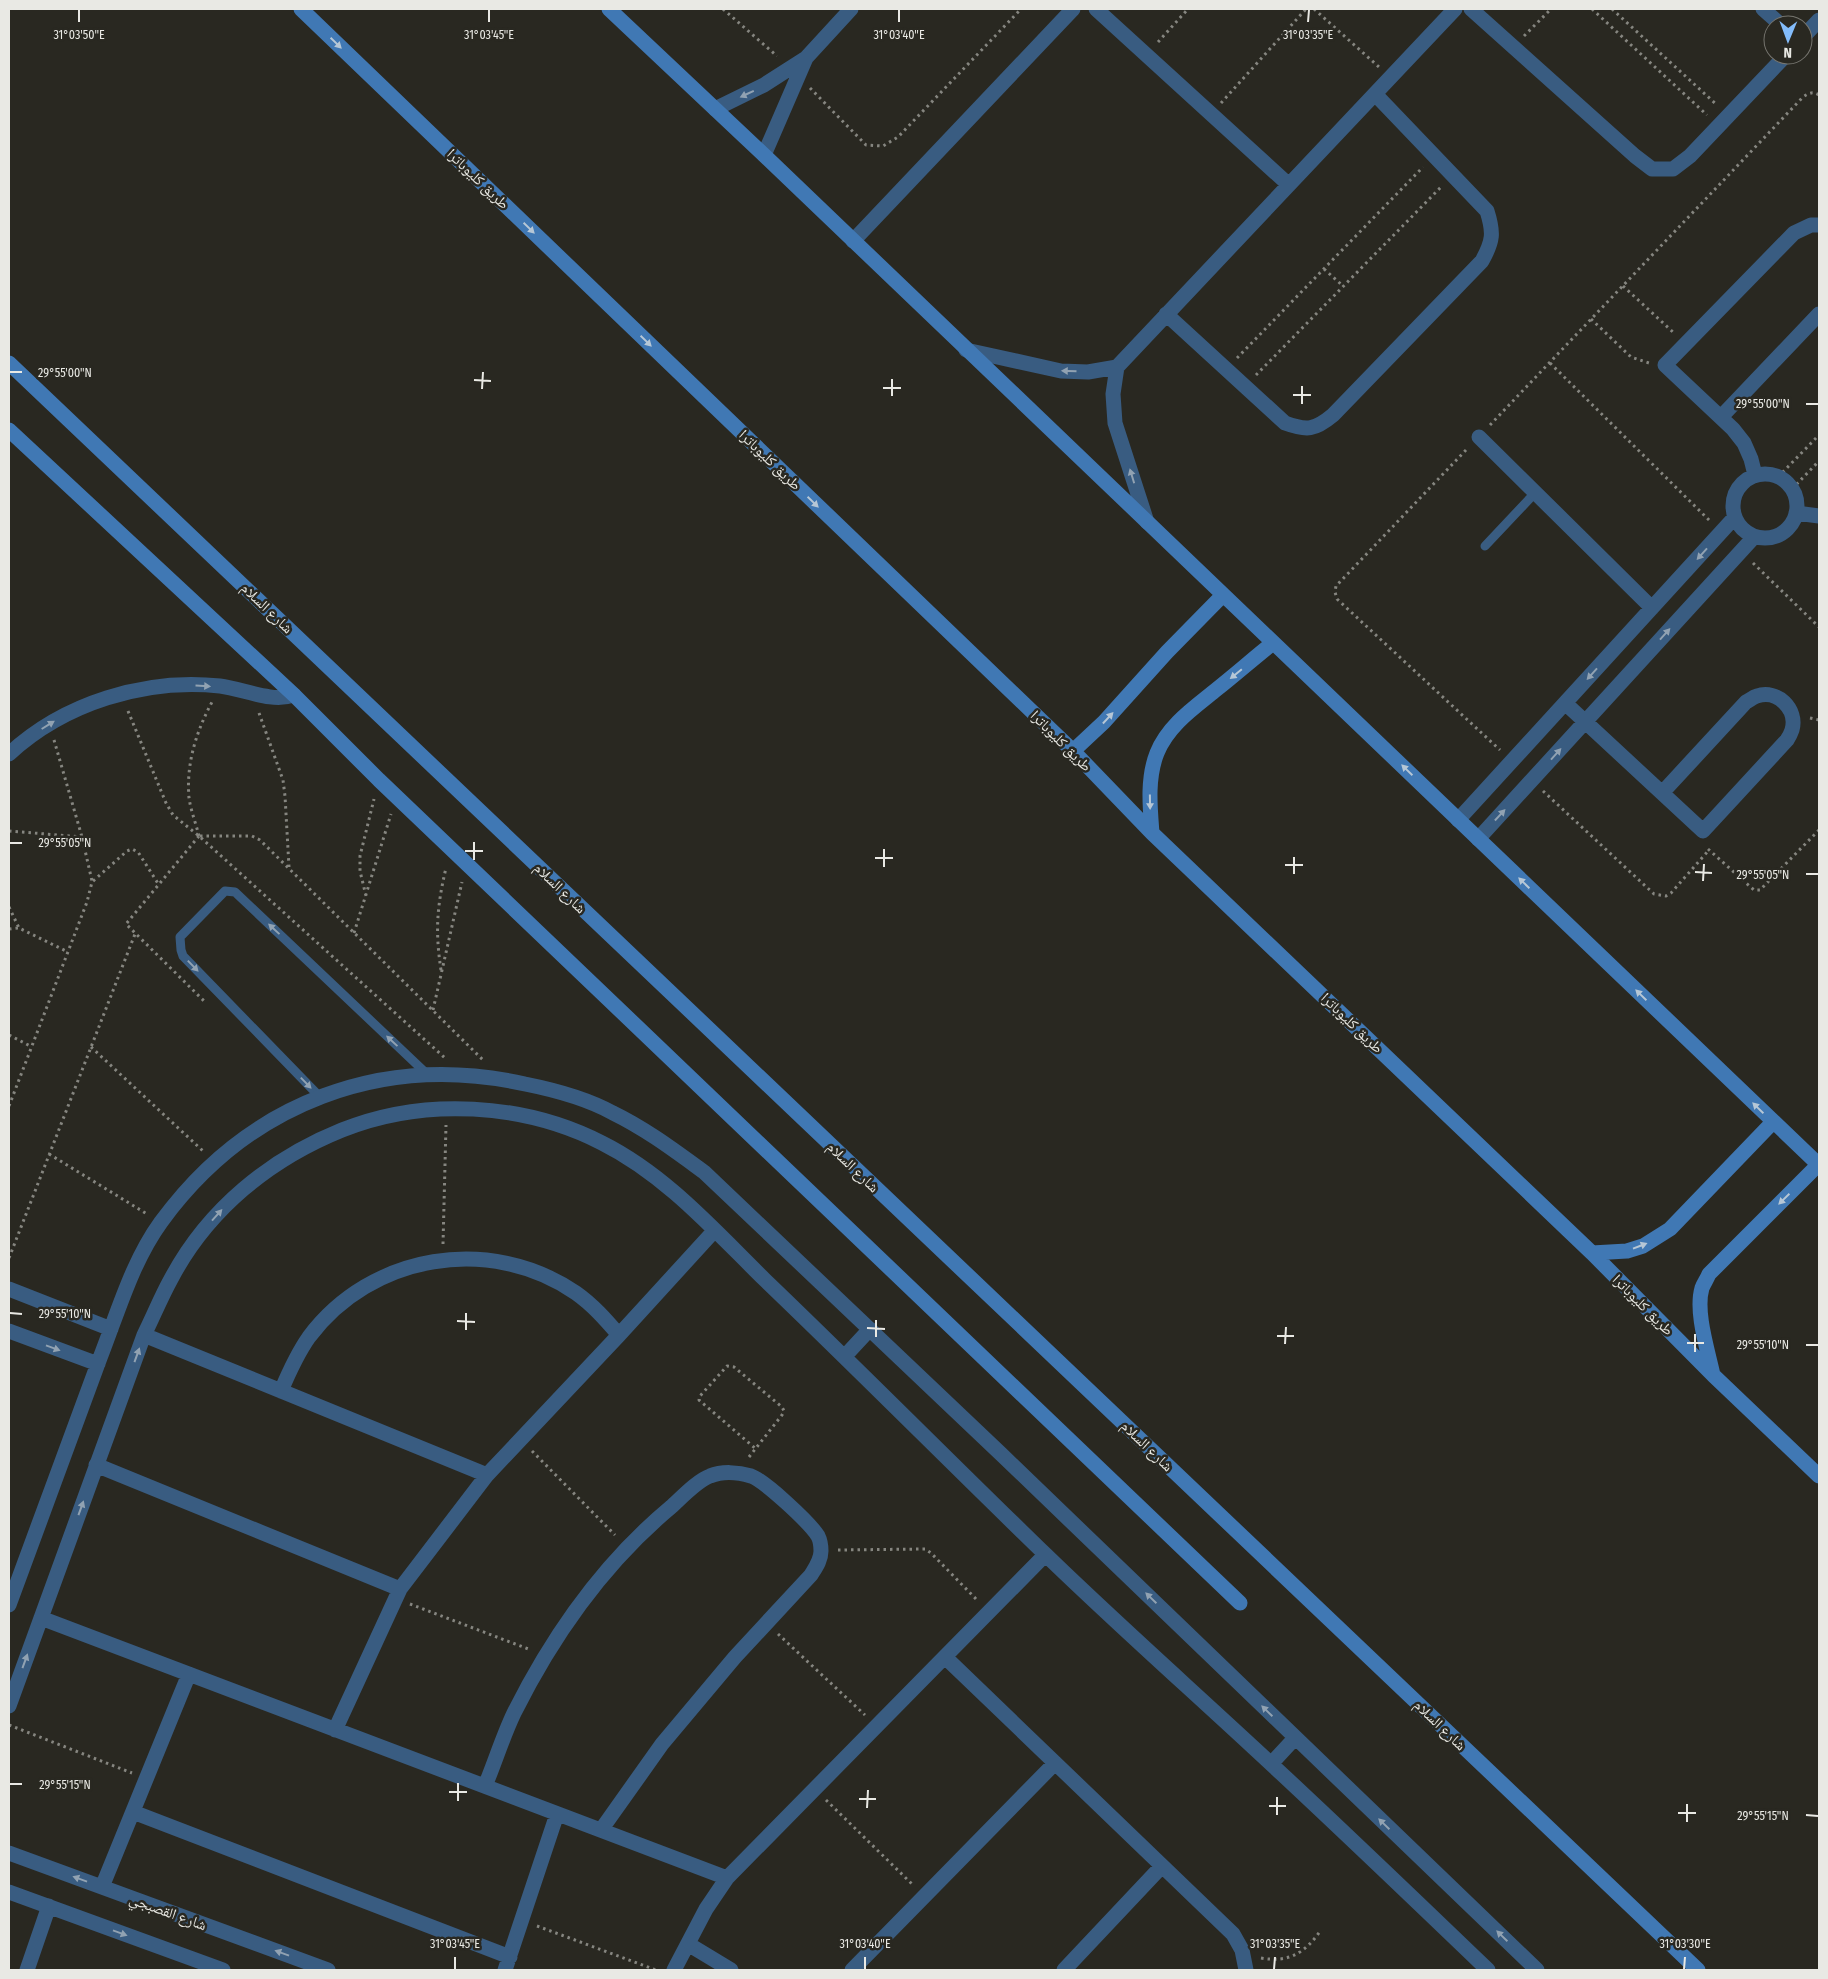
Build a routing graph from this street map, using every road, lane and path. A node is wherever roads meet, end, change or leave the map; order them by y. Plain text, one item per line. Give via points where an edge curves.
1 (301, 9) edge
2 (609, 9) edge
3 (723, 9) edge
4 (851, 9) edge
5 (1021, 9) edge
6 (1073, 9) edge
7 (1096, 9) edge
8 (1188, 9) edge
9 (1306, 9) edge
10 (1314, 9) edge
11 (1455, 9) edge
12 (1471, 9) edge
13 (1551, 9) edge
14 (1592, 9) edge
15 (1612, 9) edge
16 (1514, 47) junction
17 (1146, 56) junction
18 (1776, 65) edge
19 (794, 71) junction
20 (1390, 78) junction
21 (1375, 94) junction
22 (1819, 95) edge
23 (715, 109) junction
24 (1211, 114) junction
25 (1723, 121) junction
26 (764, 155) junction
27 (1434, 156) junction
28 (1452, 175) junction
29 (1289, 185) junction
30 (1819, 225) edge
31 (853, 241) junction
32 (1324, 269) junction
33 (1344, 286) junction
34 (1623, 286) junction
35 (1166, 314) junction
36 (1819, 314) edge
37 (1590, 319) junction
38 (1686, 344) junction
39 (966, 350) junction
40 (9, 363) edge
41 (1550, 363) junction
42 (1665, 365) junction
43 (1117, 367) junction
44 (1226, 369) junction
45 (1246, 386) junction
46 (1721, 417) junction
47 (9, 430) edge
48 (1819, 435) edge
49 (1479, 437) junction
50 (1819, 460) edge
51 (1755, 475) junction
52 (1778, 477) junction
53 (1792, 488) junction
54 (1535, 492) junction
55 (1796, 513) junction
56 (1819, 516) edge
57 (1734, 518) junction
58 (1147, 522) junction
59 (1721, 532) junction
60 (1754, 537) junction
61 (1485, 546) dead end
62 (1741, 551) junction
63 (1223, 595) junction
64 (1652, 608) junction
65 (1819, 627) edge
66 (1273, 643) junction
67 (220, 686) junction
68 (252, 692) junction
69 (121, 694) junction
70 (294, 695) junction
71 (1565, 704) junction
72 (1585, 722) junction
73 (49, 724) junction
74 (1073, 751) junction
75 (9, 754) edge
76 (1512, 761) junction
77 (379, 780) junction
78 (1532, 780) junction
79 (1662, 793) junction
80 (397, 796) junction
81 (1458, 820) junction
82 (1819, 830) edge
83 (9, 831) edge
84 (1704, 831) junction
85 (1152, 833) junction
86 (199, 836) junction
87 (82, 838) junction
88 (1478, 839) junction
89 (450, 847) junction
90 (1709, 850) junction
91 (466, 863) junction
92 (288, 868) junction
93 (92, 882) junction
94 (159, 885) dead end
95 (366, 896) junction
96 (9, 906) edge
97 (19, 928) junction
98 (9, 929) edge
99 (354, 933) junction
100 (135, 934) dead end
101 (68, 952) junction
102 (441, 973) junction
103 (433, 1011) junction
104 (9, 1035) edge
105 (32, 1047) junction
106 (91, 1047) junction
107 (464, 1074) junction
108 (428, 1075) junction
109 (501, 1078) junction
110 (320, 1097) junction
111 (9, 1106) edge
112 (447, 1109) junction
113 (1773, 1122) junction
114 (206, 1153) dead end
115 (49, 1154) junction
116 (1819, 1165) edge
117 (160, 1223) junction
118 (714, 1231) junction
119 (1592, 1253) junction
120 (9, 1258) edge
121 (442, 1260) junction
122 (9, 1289) edge
123 (111, 1329) junction
124 (870, 1329) junction
125 (9, 1331) edge
126 (144, 1335) junction
127 (619, 1335) junction
128 (845, 1356) junction
129 (98, 1364) junction
130 (1713, 1376) junction
131 (282, 1391) junction
132 (521, 1439) junction
133 (756, 1449) junction
134 (96, 1465) junction
135 (737, 1473) junction
136 (487, 1475) junction
137 (1819, 1476) edge
138 (628, 1548) junction
139 (821, 1550) junction
140 (1045, 1555) junction
141 (398, 1594) junction
142 (1240, 1603) dead end
143 (9, 1605) edge
144 (989, 1612) junction
145 (41, 1618) junction
146 (766, 1623) junction
147 (545, 1656) junction
148 (945, 1657) junction
149 (190, 1674) junction
150 (9, 1706) edge
151 (9, 1725) edge
152 (877, 1726) junction
153 (336, 1730) junction
154 (1295, 1738) junction
155 (1055, 1763) junction
156 (1271, 1764) junction
157 (147, 1778) junction
158 (485, 1786) junction
159 (815, 1789) junction
160 (133, 1812) junction
161 (557, 1814) junction
162 (601, 1830) junction
163 (9, 1854) edge
164 (1162, 1866) junction
165 (727, 1878) junction
166 (102, 1887) junction
167 (9, 1892) edge
168 (924, 1896) junction
169 (49, 1906) junction
170 (522, 1920) junction
171 (1321, 1930) dead end
172 (688, 1944) junction
173 (1242, 1950) junction
174 (508, 1964) edge
175 (1480, 1967) edge
176 (26, 1970) edge
177 (223, 1970) edge
178 (328, 1970) edge
179 (656, 1970) edge
180 (674, 1970) edge
181 (731, 1970) edge
182 (852, 1970) edge
183 (1064, 1970) edge
184 (1246, 1970) edge
185 (1537, 1970) edge
186 (1698, 1970) edge

1 -> 74 main road, طريق كليوباترا
2 - 23 main road
3 - 19 path
4 - 19 street
5 - 19 path via 898,137 884,146 866,145
6 - 31 street
7 - 17 street
8 - 17 path
9 - 24 path
10 - 20 path
11 - 20 street
12 - 16 street
13 - 16 path
14 - 25 path
15 - 25 path
16 - 25 street via 1652,169 1673,169
17 - 24 street
18 - 25 street
19 -> 23 street
19 - 26 street
20 - 21 street
21 - 27 street
21 - 29 street
22 - 34 path via 1815,92 1803,97
23 - 26 main road
24 - 29 street
26 - 31 main road
27 - 28 street
27 - 32 path
28 - 33 path
28 - 45 street via 1487,211 1493,228 1491,245 1482,260 1340,408 1319,426 1302,429 1285,423
29 - 35 street
30 - 38 street via 1794,233
31 - 39 main road
32 - 33 path
32 - 44 path
33 - 45 path
34 - 37 path
34 - 38 path
35 - 43 street
35 - 44 street
36 - 46 street
37 - 41 path
37 - 42 path via 1631,357 1641,362
38 - 42 street
43 -> 39 street via 1088,372 1061,371
39 - 58 main road
40 - 186 main road, شارع السلام
41 - 49 path
41 - 59 path
42 - 46 street
58 -> 43 street via 1115,422 1113,394
44 - 45 street
46 - 51 street via 1744,443
47 - 70 main road
48 - 52 path
49 - 54 street
49 - 76 path via 1336,586 1335,592 1337,598
50 - 53 path
51 - 52 street
51 - 57 street via 1735,492
52 - 53 street
53 - 55 street via 1797,500
54 - 61 lane
54 - 64 street
55 - 56 street
55 - 60 street via 1791,525 1781,534 1768,538
57 - 59 street
57 - 60 street
58 - 63 main road
59 -> 64 street
60 - 62 street
62 - 65 path
72 -> 62 street
63 - 66 main road
74 -> 63 main road
64 -> 71 street
81 -> 66 main road
66 -> 85 main road via 1184,716 1167,736 1157,753 1150,789
67 - 68 street
69 -> 67 street via 162,687
67 - 86 path via 200,724 190,761 189,799
68 - 70 street via 276,699
68 - 92 path via 283,780
69 - 73 street via 84,706
69 - 86 path via 166,803 173,815
70 - 77 main road
71 - 72 street
71 - 76 street
78 -> 72 street
72 - 79 street
75 -> 73 street
73 - 87 path
74 - 85 main road, طريق كليوباترا
76 - 81 street
77 - 80 main road
77 - 95 path via 360,856
88 -> 78 street
78 - 90 path via 1654,894 1666,896 1671,893
79 - 84 street
79 - 84 street via 1746,702 1757,696 1769,695 1789,707 1793,719 1787,740
80 - 89 main road
80 - 95 path
81 - 88 main road
82 - 90 path via 1760,890 1754,890
83 - 87 path
84 - 90 path via 1702,838
85 - 119 main road, طريق كليوباترا
86 - 92 path via 256,838
86 - 107 path
87 - 93 path
113 -> 88 main road
89 - 91 main road
89 - 102 path via 436,923
91 - 102 path
91 - 142 main road
92 - 99 path
93 - 94 path via 132,849 138,852
93 - 101 path
95 - 99 path
96 - 97 path
97 - 98 path
97 - 101 path
99 - 103 path
100 - 106 path
101 - 105 path
102 - 103 path
103 - 109 path
104 - 105 path
105 - 111 path
106 - 114 path
106 - 115 path
107 - 108 street
107 - 109 street
108 - 110 street via 400,1076 347,1086
108 -> 110 lane via 237,894 232,890 225,891 180,937 180,950
109 - 124 street via 562,1092 612,1112 659,1139 704,1172
110 - 117 street via 292,1108 242,1139 198,1177
112 - 118 street via 506,1112 555,1124 601,1143 644,1168
112 - 121 path
126 -> 112 street via 171,1278 198,1236 231,1199 270,1167 313,1142 359,1124 407,1112
113 - 116 main road
119 -> 113 main road via 1635,1248 1670,1229
115 - 117 path
115 - 120 path
116 -> 130 main road via 1709,1274 1702,1290 1701,1305
117 - 123 street via 132,1274
118 - 127 street
118 - 128 street
119 - 130 main road, طريق كليوباترا
121 - 127 street via 493,1260 550,1278 592,1306
121 - 131 street via 404,1268 376,1279 351,1295 308,1338
122 - 123 street
123 - 129 street
124 - 128 street
154 -> 124 street
125 -> 129 street
126 - 131 street
134 -> 126 street
127 - 132 street
128 - 140 street
129 - 143 street
130 - 137 main road, طريق كليوباترا
131 - 136 street
132 - 136 street
132 - 138 path
133 - 133 path via 782,1415 783,1409 734,1366 727,1366 699,1400
133 - 135 path
134 - 141 street
145 -> 134 street
135 - 138 street via 708,1476 648,1526
135 - 139 street via 764,1483 810,1526 818,1537
136 - 141 street
138 - 147 street via 596,1583
139 - 144 path via 925,1550 932,1553
139 - 146 street via 819,1564 811,1575
140 - 144 street
140 - 156 street
141 - 147 path
141 - 153 street
144 - 148 street
145 - 149 street
150 -> 145 street
146 - 152 path
146 - 162 street via 662,1744
147 - 158 street via 513,1714
148 - 152 street
148 - 155 street
149 - 153 street
149 - 157 street
151 - 157 path
152 - 159 street
153 - 158 street
154 - 156 street
185 -> 154 street
155 - 164 street
155 - 168 street
156 - 175 street
157 - 160 street
158 - 161 street
159 - 165 street
159 - 168 path
160 - 166 street
160 - 174 street
161 - 162 street
161 - 170 street
162 - 165 street
166 -> 163 street, شارع القصبجي
164 - 173 street via 1233,1934
164 - 183 street
165 - 172 street
178 -> 166 street, شارع القصبجي
167 - 169 street
168 - 182 street
169 - 176 street
169 -> 177 street
170 - 174 street
170 - 179 path
171 - 173 path via 1300,1953 1286,1959 1256,1957
172 - 180 street
172 - 181 street
173 - 184 street

